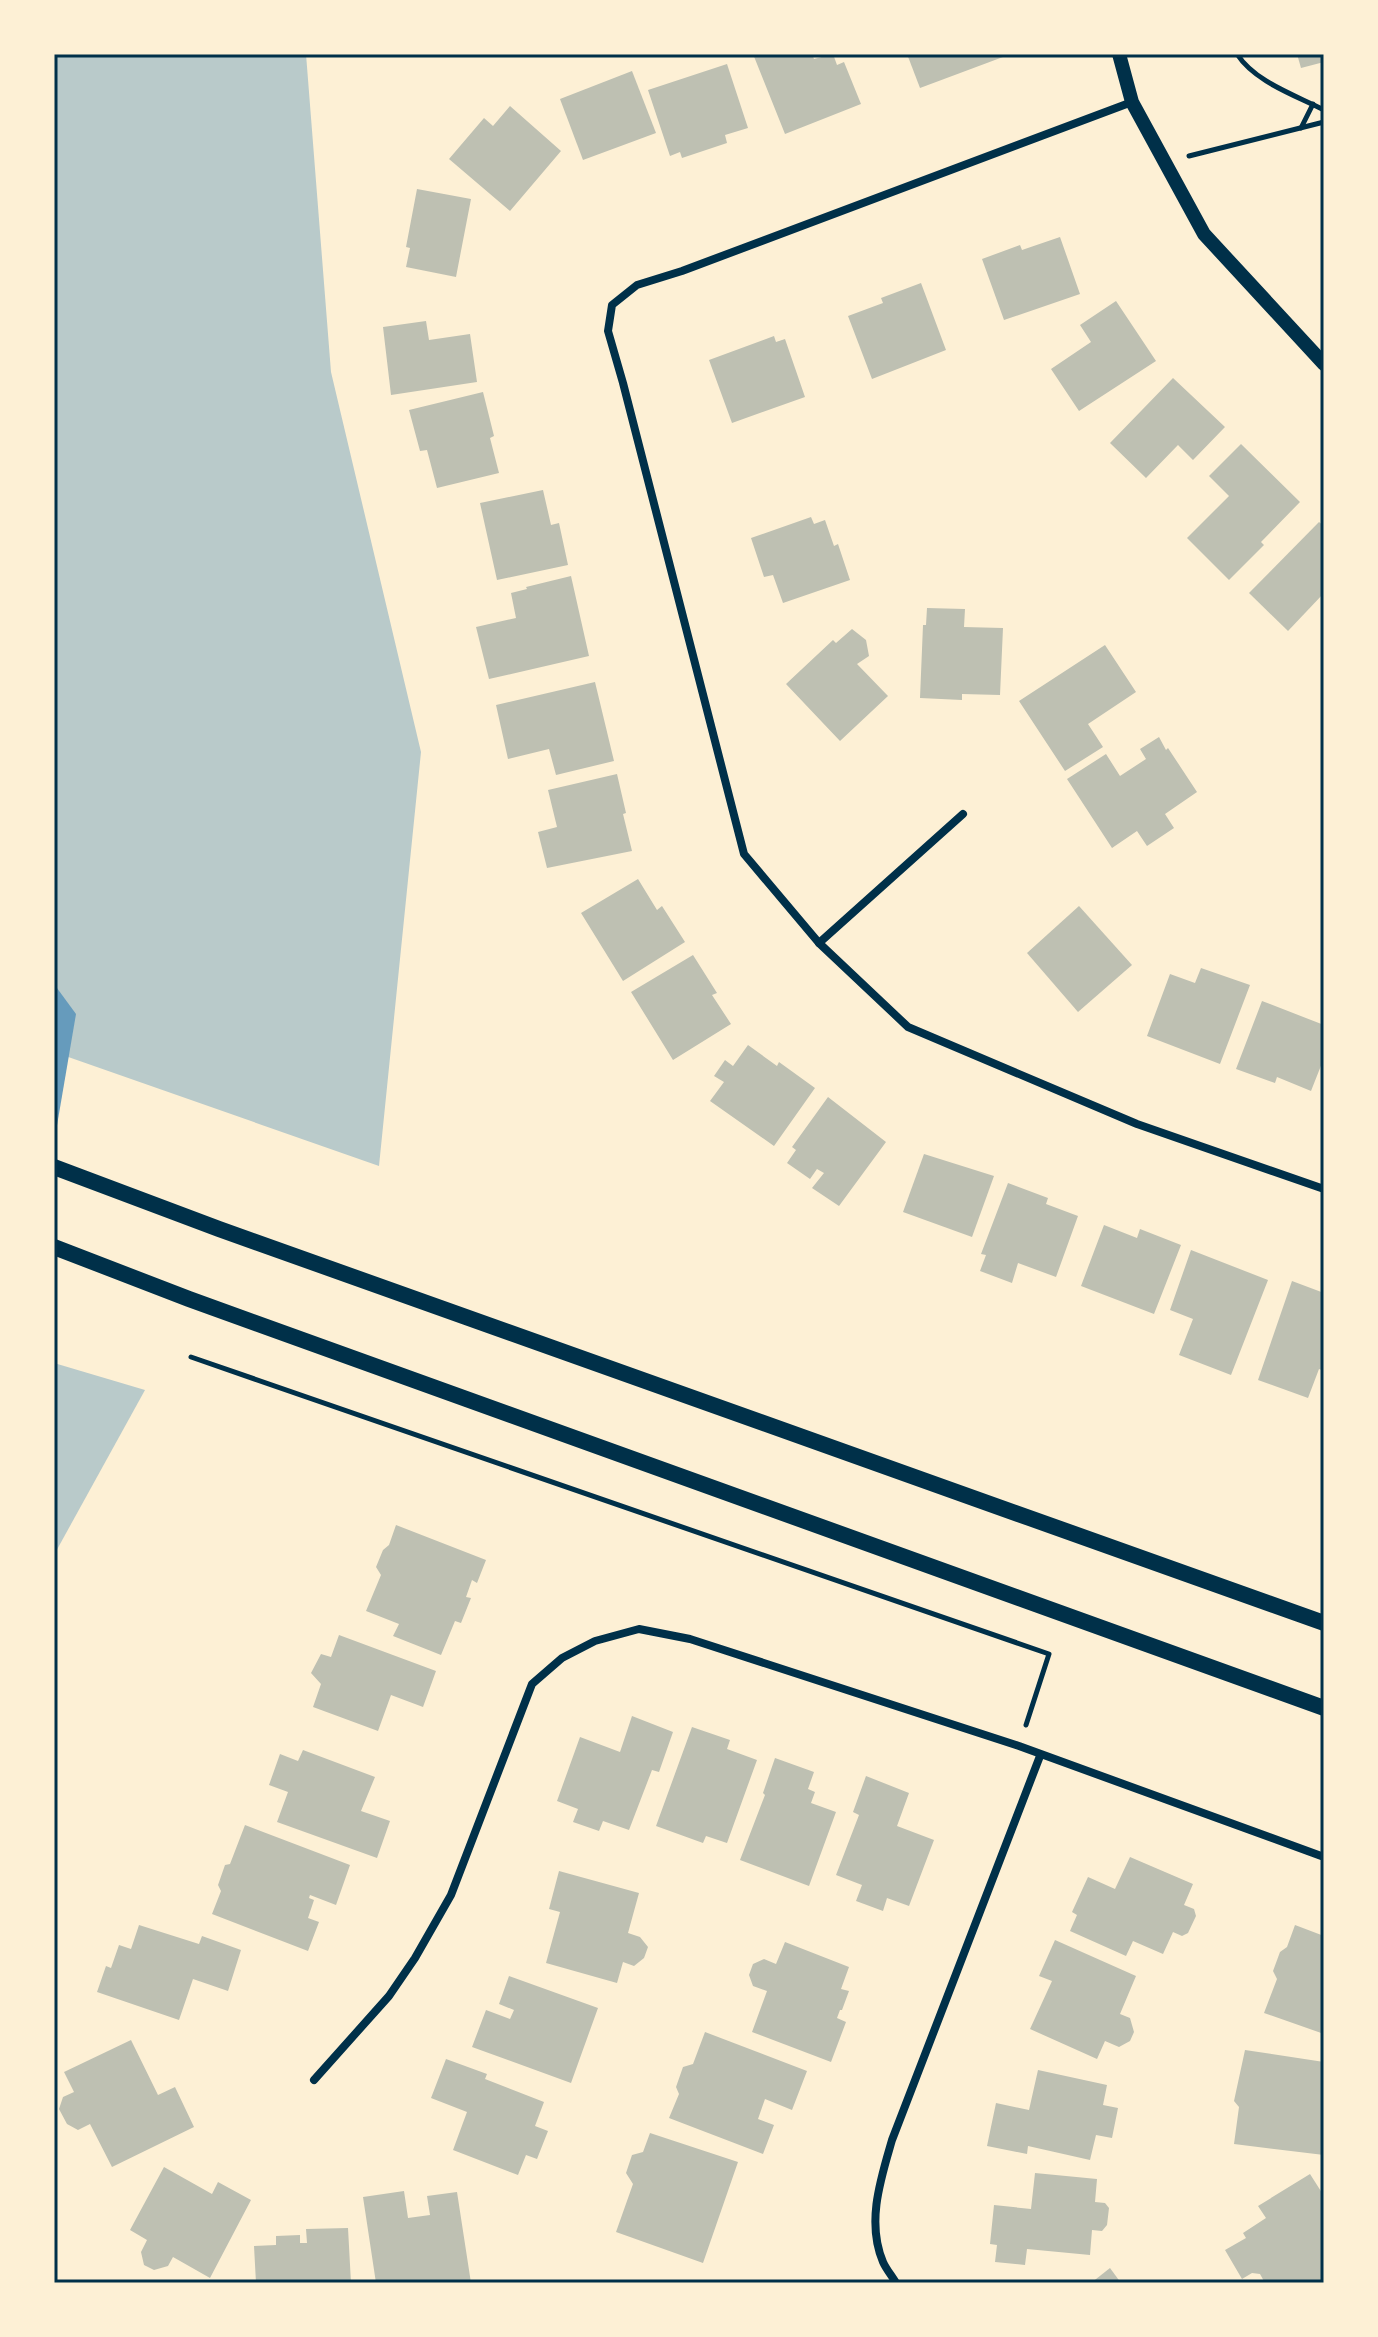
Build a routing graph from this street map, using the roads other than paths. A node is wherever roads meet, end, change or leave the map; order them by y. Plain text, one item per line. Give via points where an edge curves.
1 (1119, 54) edge
2 (1132, 102) junction
3 (1324, 364) edge
4 (963, 814) dead end
5 (819, 943) junction
6 (54, 1167) edge
7 (1324, 1189) edge
8 (54, 1247) edge
9 (1324, 1623) edge
10 (1324, 1708) edge
11 (1040, 1756) junction
12 (1324, 1857) edge
13 (314, 2080) dead end
14 (896, 2283) edge

1 - 2 street
2 - 3 street via 1204,234
2 - 5 street via 637,285 612,305 608,331 744,854
4 - 5 street
5 - 7 street via 908,1027 1137,1124
6 - 9 main road
8 - 10 main road
11 - 12 street
11 - 13 street via 690,1639 639,1629 595,1641 562,1658 532,1684 451,1895 389,1996
11 - 14 street via 880,2181 874,2224 883,2261

